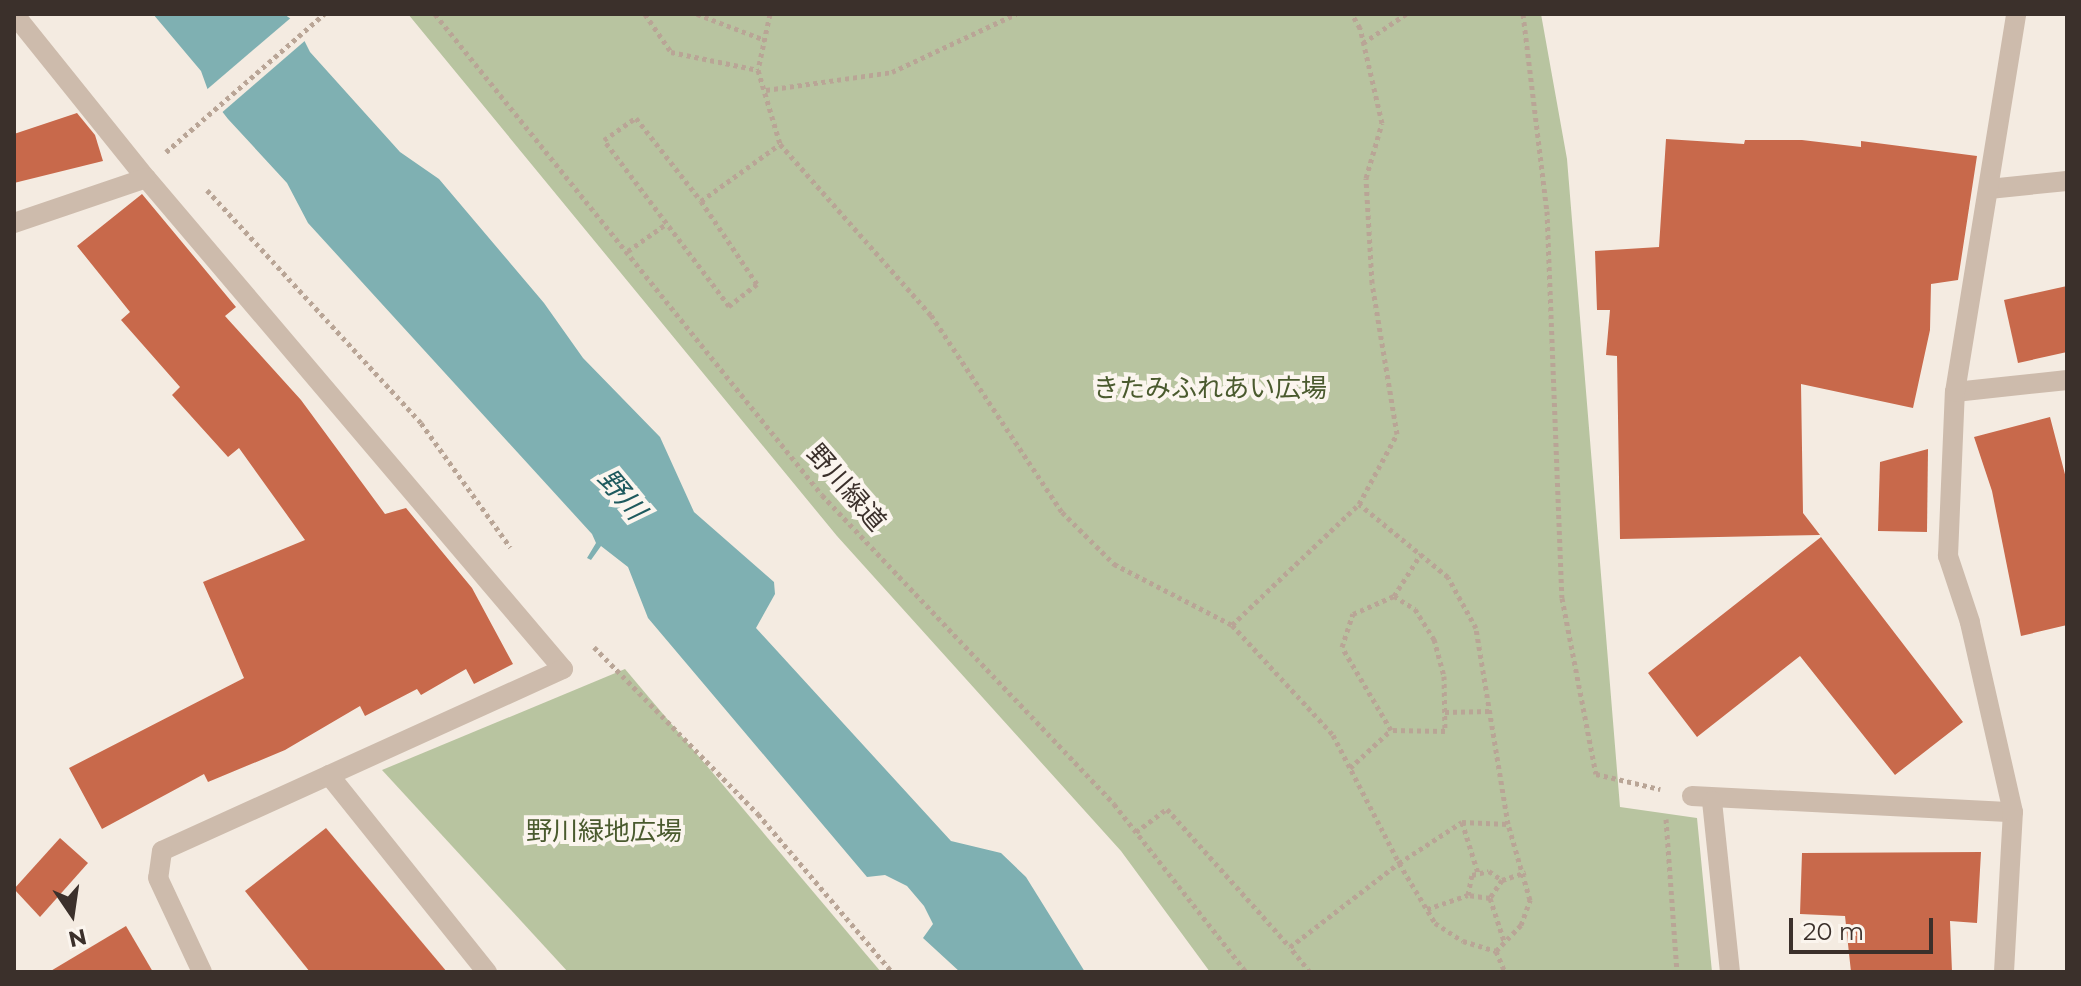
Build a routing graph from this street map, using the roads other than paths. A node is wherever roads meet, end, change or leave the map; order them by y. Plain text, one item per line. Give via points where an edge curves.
1 (14, 14) edge
2 (2016, 14) edge
3 (146, 178) junction
4 (2067, 181) edge
5 (1989, 189) junction
6 (14, 223) edge
7 (2067, 380) edge
8 (1955, 392) junction
9 (329, 775) junction
10 (2013, 812) junction
11 (202, 972) edge
12 (487, 972) edge
13 (1730, 972) edge
14 (2004, 972) edge

1 - 3 street
2 - 5 street
3 - 6 street
3 - 9 street via 563,669
4 - 5 street
5 - 8 street
7 - 8 street
8 - 10 street via 1948,556 1970,622
9 - 11 street via 162,851 158,878
9 - 12 street
10 - 13 street via 1702,799
10 - 14 street

